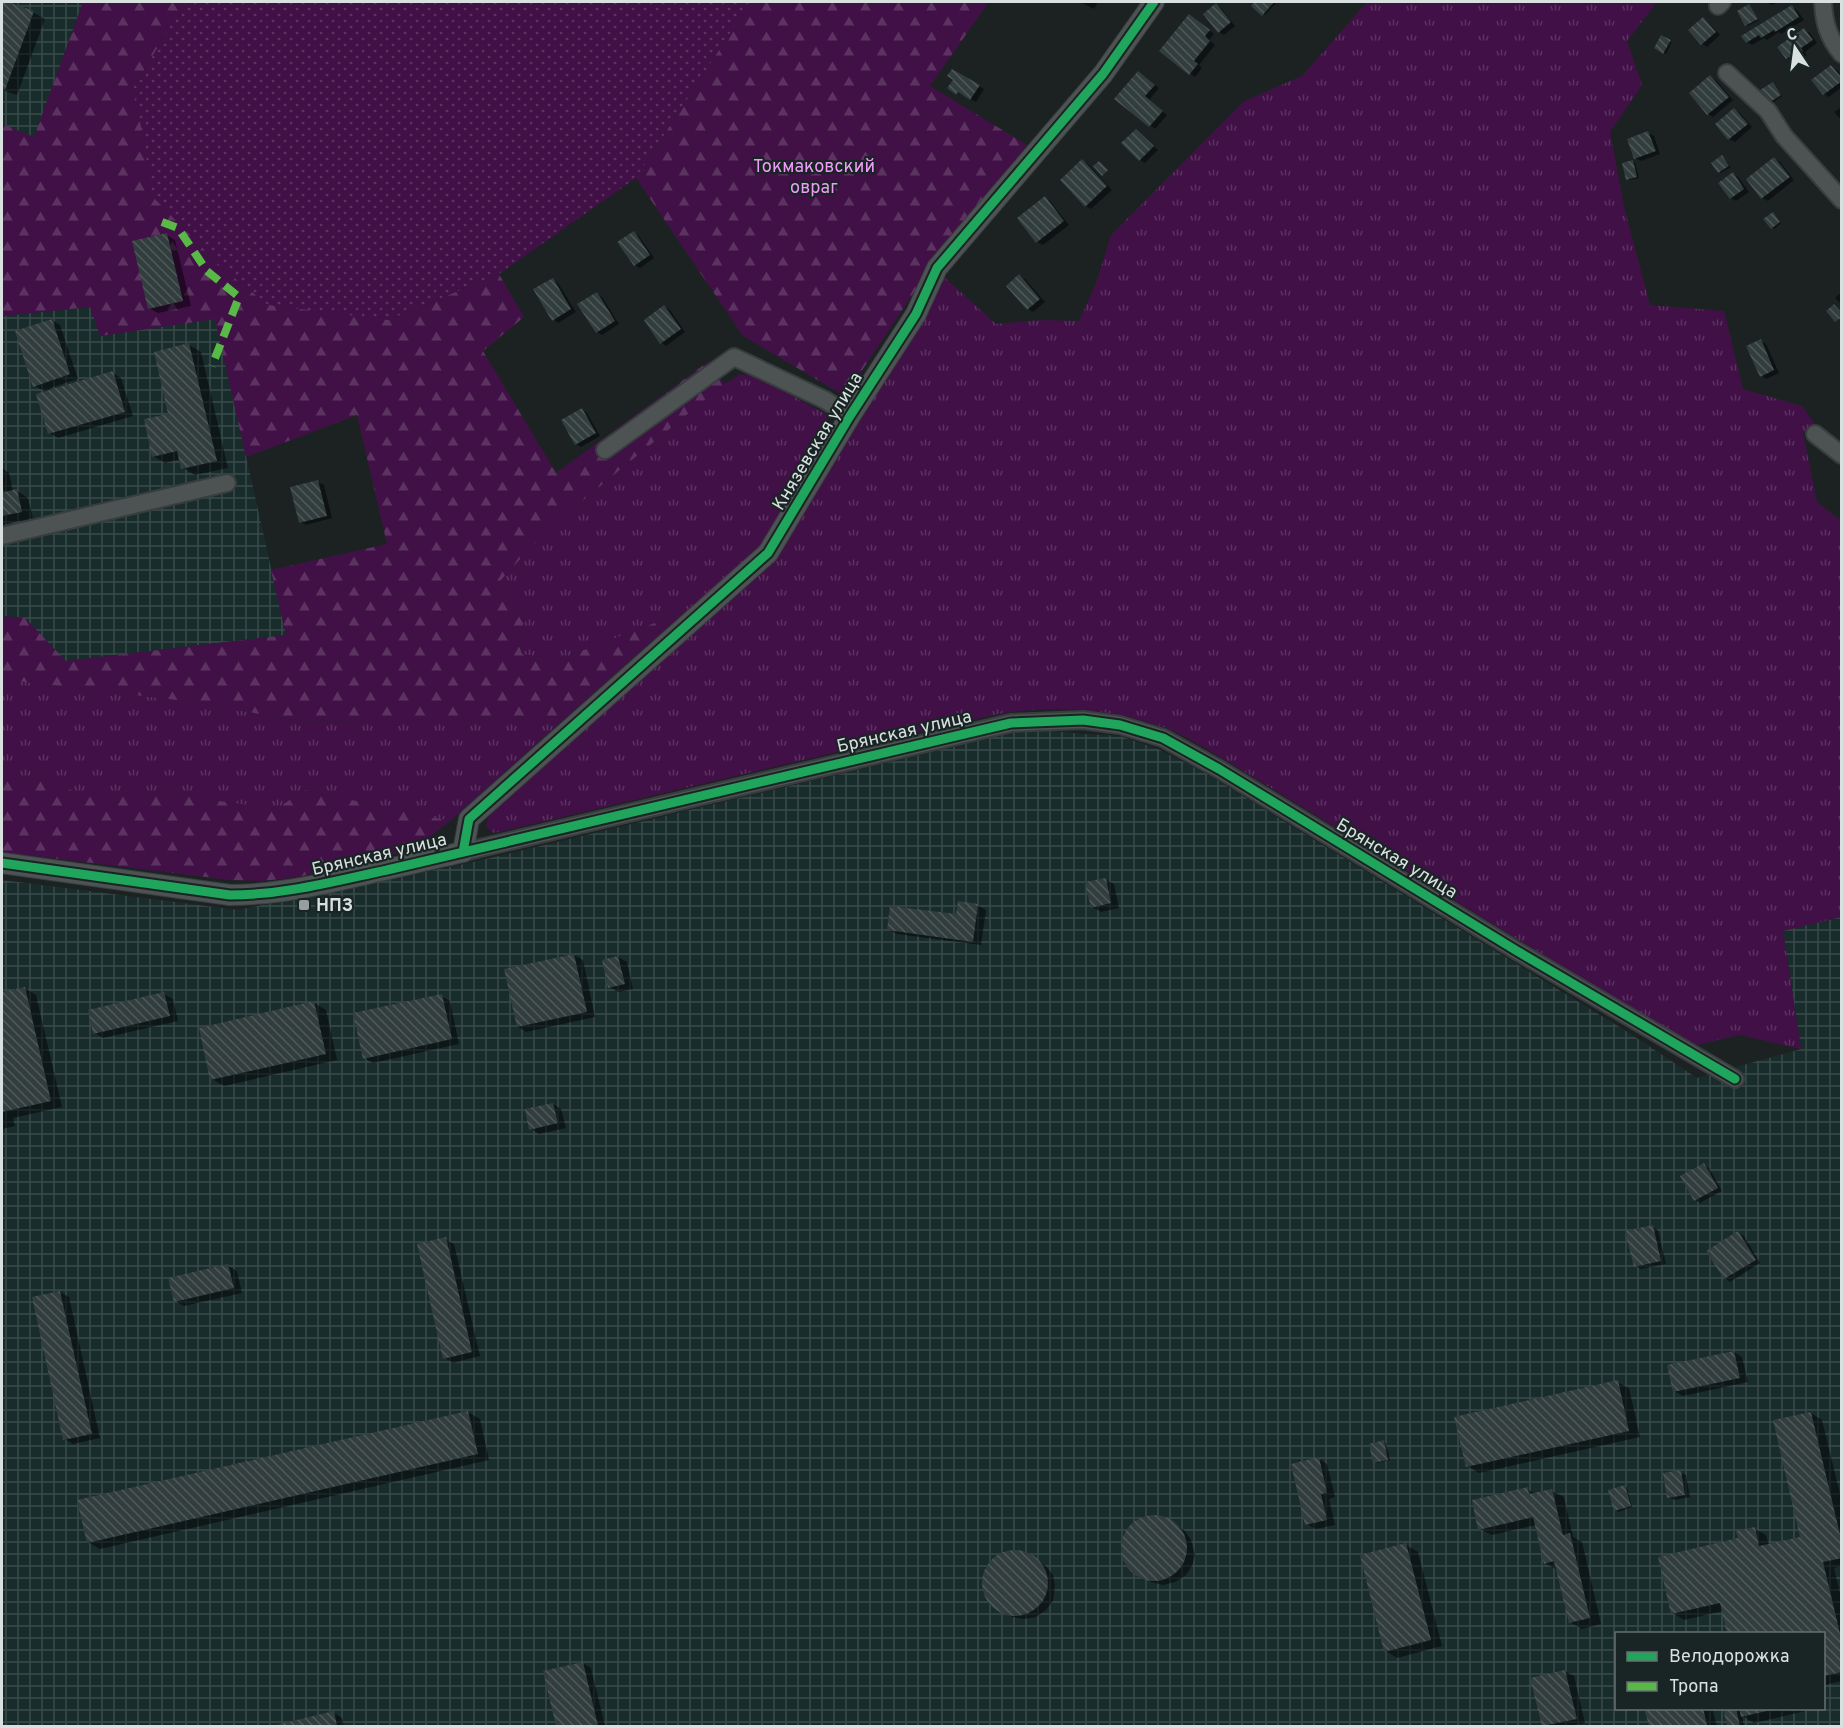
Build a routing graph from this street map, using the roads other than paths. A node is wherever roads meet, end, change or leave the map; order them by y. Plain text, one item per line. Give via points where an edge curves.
1 (1154, 2) edge
2 (1823, 2) edge
3 (1842, 54) edge
4 (1727, 73) dead end
5 (1842, 200) edge
6 (850, 416) junction
7 (1815, 434) dead end
8 (605, 450) dead end
9 (1842, 455) edge
10 (227, 483) dead end
11 (2, 536) edge
12 (463, 852) junction
13 (2, 863) edge
14 (1735, 1079) dead end

1 - 6 street, Князевская улица via 1103,74 937,268 916,314
2 - 3 street via 1825,25
4 - 5 street via 1768,111 1784,136
6 - 8 street via 734,357
6 - 12 street, Князевская улица via 768,553 469,819
7 - 9 street
10 - 11 street
12 - 13 street, Брянская улица via 260,895 231,895
12 - 14 street, Брянская улица via 1011,723 1083,720 1120,725 1163,738 1219,769 1516,951

